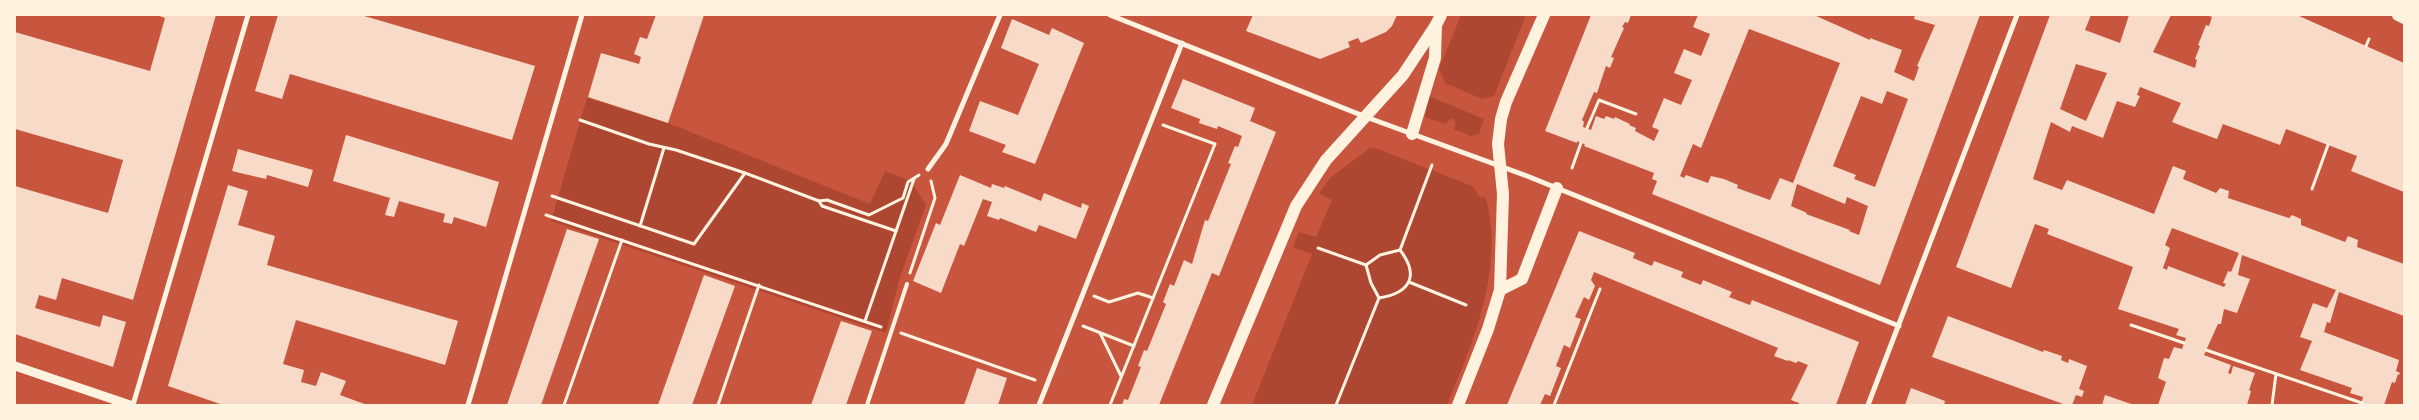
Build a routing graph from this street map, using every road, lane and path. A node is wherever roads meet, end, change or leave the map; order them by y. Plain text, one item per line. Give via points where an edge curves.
1 (248, 15) edge
2 (582, 15) edge
3 (1000, 15) edge
4 (1110, 15) edge
5 (1544, 15) edge
6 (2017, 15) edge
7 (2398, 15) edge
8 (2404, 18) edge
9 (1438, 20) edge
10 (2369, 39) dead end
11 (1182, 44) junction
12 (2366, 46) dead end
13 (1636, 114) dead end
14 (1366, 117) junction
15 (580, 120) dead end
16 (1164, 125) dead end
17 (1587, 128) dead end
18 (1412, 134) junction
19 (1581, 142) dead end
20 (2328, 145) dead end
21 (664, 148) junction
22 (1432, 165) dead end
23 (1498, 165) junction
24 (1572, 168) dead end
25 (928, 169) dead end
26 (745, 173) junction
27 (914, 178) dead end
28 (908, 182) dead end
29 (1557, 188) junction
30 (2312, 189) dead end
31 (552, 196) dead end
32 (935, 198) dead end
33 (819, 201) junction
34 (546, 215) dead end
35 (640, 226) junction
36 (896, 231) junction
37 (622, 240) junction
38 (1318, 248) dead end
39 (1400, 250) junction
40 (1366, 265) junction
41 (1409, 282) junction
42 (907, 284) joint
43 (759, 285) junction
44 (1600, 289) dead end
45 (1500, 290) junction
46 (1084, 292) junction
47 (1153, 298) junction
48 (1380, 298) junction
49 (1466, 305) dead end
50 (865, 321) junction
51 (1072, 322) junction
52 (2131, 325) dead end
53 (1899, 326) junction
54 (892, 330) junction
55 (1099, 333) junction
56 (2184, 343) dead end
57 (1134, 346) junction
58 (2206, 350) dead end
59 (15, 366) edge
60 (2276, 374) junction
61 (1122, 376) junction
62 (1047, 385) junction
63 (2362, 402) dead end
64 (131, 405) edge
65 (468, 405) edge
66 (564, 405) edge
67 (718, 405) edge
68 (867, 405) edge
69 (1039, 405) edge
70 (1110, 405) edge
71 (1213, 405) edge
72 (1336, 405) edge
73 (1458, 405) edge
74 (1554, 405) edge
75 (1868, 405) edge
76 (2272, 405) edge

1 - 64 street
2 - 65 street
3 - 25 street via 946,144
4 - 11 street
5 - 23 main road via 1506,102 1498,144
6 - 53 street
7 - 8 main road
9 - 14 main road via 1403,75
9 - 18 main road via 1435,58
10 - 12 path
11 - 14 street
11 - 46 street
13 - 17 path via 1599,100
14 - 18 street
14 - 71 main road via 1326,160 1296,206
15 - 21 path
16 - 47 path via 1215,144
18 - 23 street
19 - 24 path
20 - 30 path
21 - 26 path
21 - 35 path
22 - 39 path
23 - 29 street
23 - 45 main road via 1503,194
26 - 33 path
26 - 35 path via 694,244
27 - 36 path
28 - 33 path via 903,198 870,215 827,200
29 - 45 main road via 1522,279
29 - 53 street
31 - 35 path
32 - 42 path
33 - 36 path via 822,206
34 - 37 path
36 - 50 path
37 - 43 path
37 - 66 path
38 - 40 path
39 - 40 path via 1380,255
39 - 41 path via 1411,266
40 - 48 path
41 - 48 path via 1396,294
41 - 49 path
42 - 54 lane
43 - 50 path
43 - 67 path
44 - 74 path
45 - 73 main road
46 - 47 path via 1109,302 1138,293
46 - 51 street
47 - 57 path
48 - 72 path
50 - 54 path
51 - 55 path
51 - 62 street
52 - 56 path
53 - 75 street
54 - 62 path
54 - 68 lane
55 - 57 path
55 - 61 path
57 - 61 path
58 - 60 path
59 - 64 street
60 - 63 path
60 - 76 path
61 - 70 path
62 - 69 street

